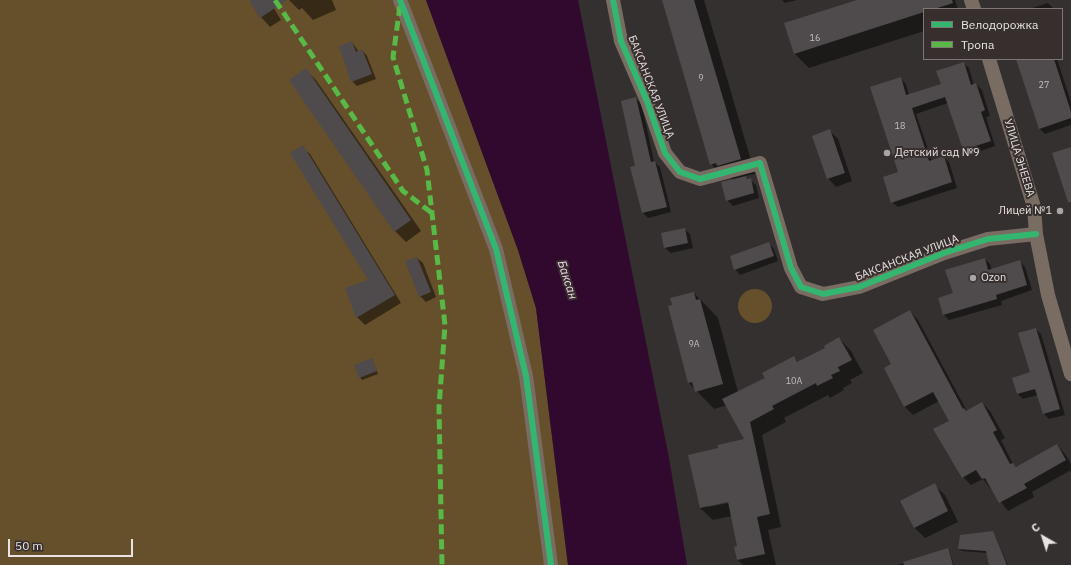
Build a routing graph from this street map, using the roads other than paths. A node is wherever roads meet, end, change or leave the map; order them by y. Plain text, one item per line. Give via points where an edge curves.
1 (400, 0) edge
2 (613, 0) edge
3 (989, 60) edge
4 (1036, 234) junction
5 (1071, 374) edge
6 (551, 565) edge

1 - 6 street via 496,249 526,376
2 - 4 street, БАКСАНСКАЯ УЛИЦА via 621,41 647,101 665,153 680,172 700,179 760,163 791,268 801,287 823,294 859,288 944,253 988,239
3 - 4 street, УЛИЦА ЭНЕЕВА via 1034,207
4 - 5 street, УЛИЦА ЭНЕЕВА via 1048,295

